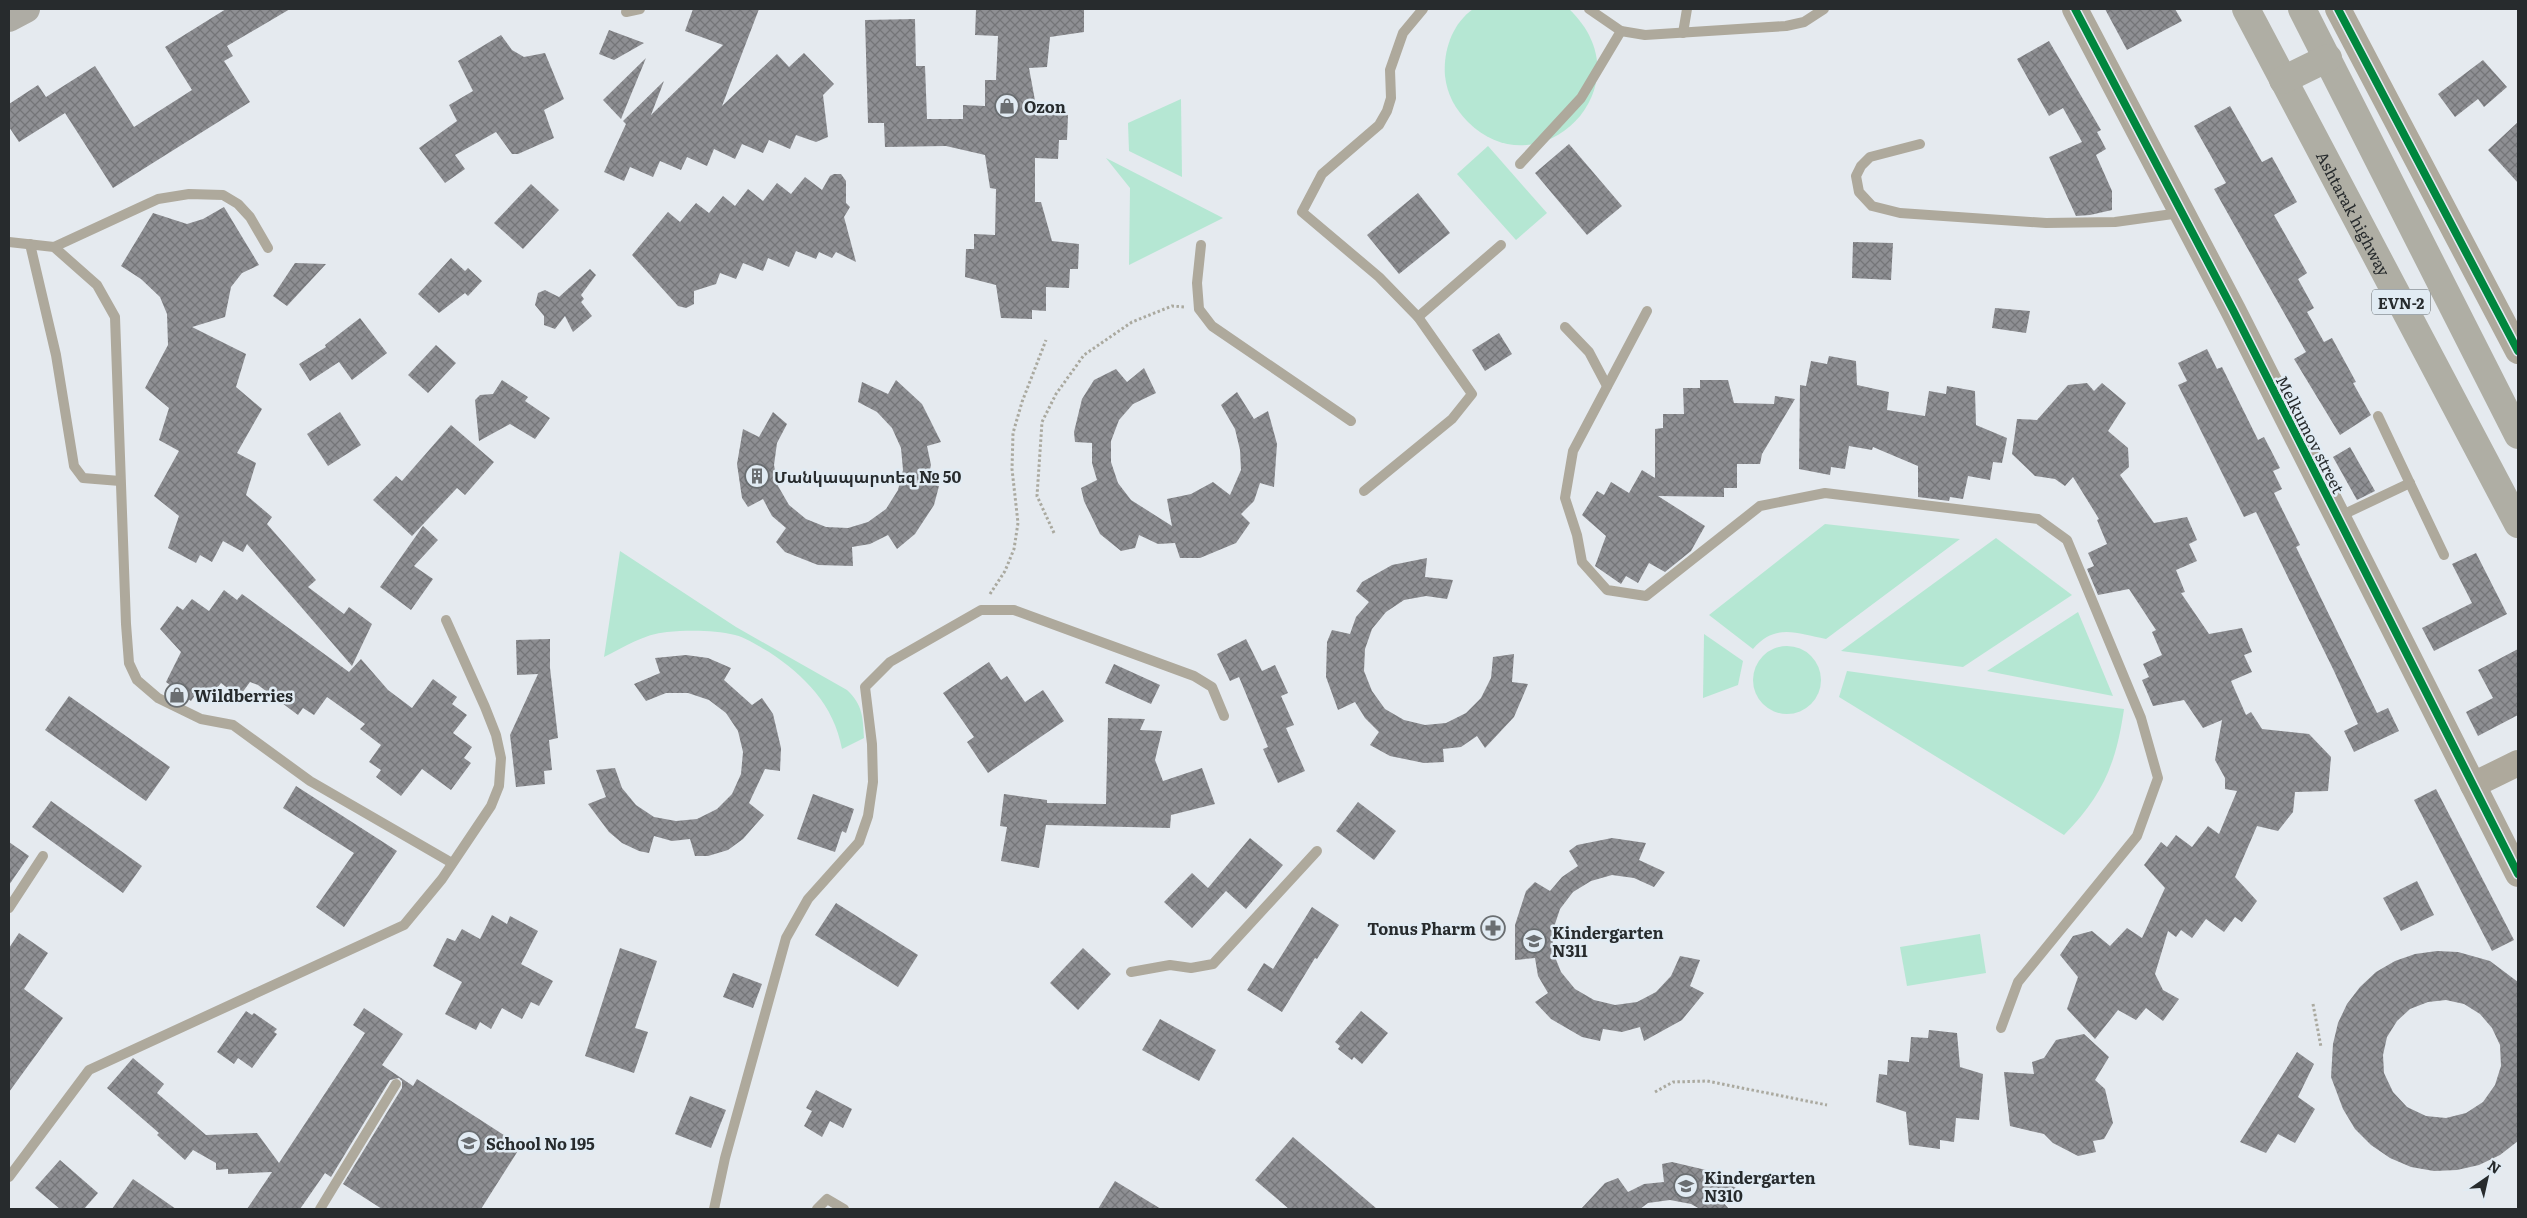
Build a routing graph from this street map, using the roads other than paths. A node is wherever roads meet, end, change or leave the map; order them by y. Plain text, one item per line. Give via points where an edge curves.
1 (26, 9) edge
2 (640, 9) edge
3 (1423, 9) edge
4 (1589, 9) edge
5 (1687, 9) edge
6 (1824, 9) edge
7 (2075, 9) edge
8 (2246, 9) edge
9 (2302, 9) edge
10 (2338, 9) edge
11 (626, 12) dead end
12 (9, 18) edge
13 (1621, 31) junction
14 (1683, 33) junction
15 (2328, 58) junction
16 (2283, 80) junction
17 (1920, 144) dead end
18 (1520, 164) dead end
19 (2180, 213) junction
20 (9, 242) edge
21 (30, 244) junction
22 (1200, 244) dead end
23 (1501, 245) dead end
24 (54, 247) junction
25 (268, 248) dead end
26 (1647, 311) dead end
27 (1418, 317) junction
28 (1565, 327) dead end
29 (2518, 350) edge
30 (1607, 386) junction
31 (2378, 416) dead end
32 (1351, 421) dead end
33 (2518, 435) edge
34 (120, 480) junction
35 (2410, 483) junction
36 (1364, 491) dead end
37 (2338, 518) junction
38 (2518, 524) edge
39 (2444, 555) dead end
40 (446, 620) dead end
41 (1224, 716) dead end
42 (2518, 763) edge
43 (2473, 785) junction
44 (1317, 851) dead end
45 (43, 856) dead end
46 (452, 863) junction
47 (2518, 874) edge
48 (9, 908) edge
49 (1131, 972) dead end
50 (2001, 1028) dead end
51 (396, 1084) dead end
52 (9, 1177) edge
53 (320, 1209) edge
54 (714, 1209) edge
55 (817, 1209) edge
56 (844, 1209) edge

1 - 12 highway
2 - 11 lane
3 - 27 lane via 1402,33 1390,70 1389,104 1379,125 1322,174 1302,212 1379,277
4 - 13 lane
5 - 14 lane
6 - 14 lane via 1804,22 1786,26
7 - 19 street, Melkumov street
8 - 16 main road, Ashtarak highway / EVN-2
9 - 15 main road, EVN-2
10 - 29 street
13 - 14 lane via 1645,35
13 - 18 lane via 1581,98
15 - 16 main road
15 - 33 main road, EVN-2
16 - 38 main road, Ashtarak highway / EVN-2
17 - 19 lane via 1870,157 1856,176 1858,192 1872,206 1900,213 2036,222 2115,222
19 - 37 street, Melkumov street
20 - 21 lane
21 - 24 lane
21 - 34 lane via 56,355 74,466 83,478
22 - 32 lane via 1199,309 1212,326
23 - 27 lane
24 - 25 lane via 158,199 189,194 223,195 238,204 250,217
24 - 34 lane via 97,285 115,318
26 - 30 lane
27 - 36 lane via 1472,394 1452,419
28 - 30 lane via 1589,352
30 - 50 lane via 1573,451 1565,498 1582,562 1607,590 1646,596 1760,506 1825,493 2038,519 2067,540 2141,718 2158,778 2137,836 2018,982
31 - 35 lane
34 - 46 lane via 129,663 137,680 158,698 201,719 233,725 310,781
35 - 37 lane
35 - 39 lane
37 - 43 street, Melkumov street
40 - 46 lane via 485,707 501,758 499,786 491,806
41 - 54 lane via 1212,687 1194,676 1014,610 981,610 890,662 865,687 873,782 868,816 859,842 808,899 786,938
42 - 43 street
43 - 47 street, Melkumov street
44 - 49 lane via 1214,964 1191,968 1170,965
45 - 48 lane
46 - 52 lane via 404,926 89,1070
51 - 53 lane
55 - 56 lane via 827,1199

